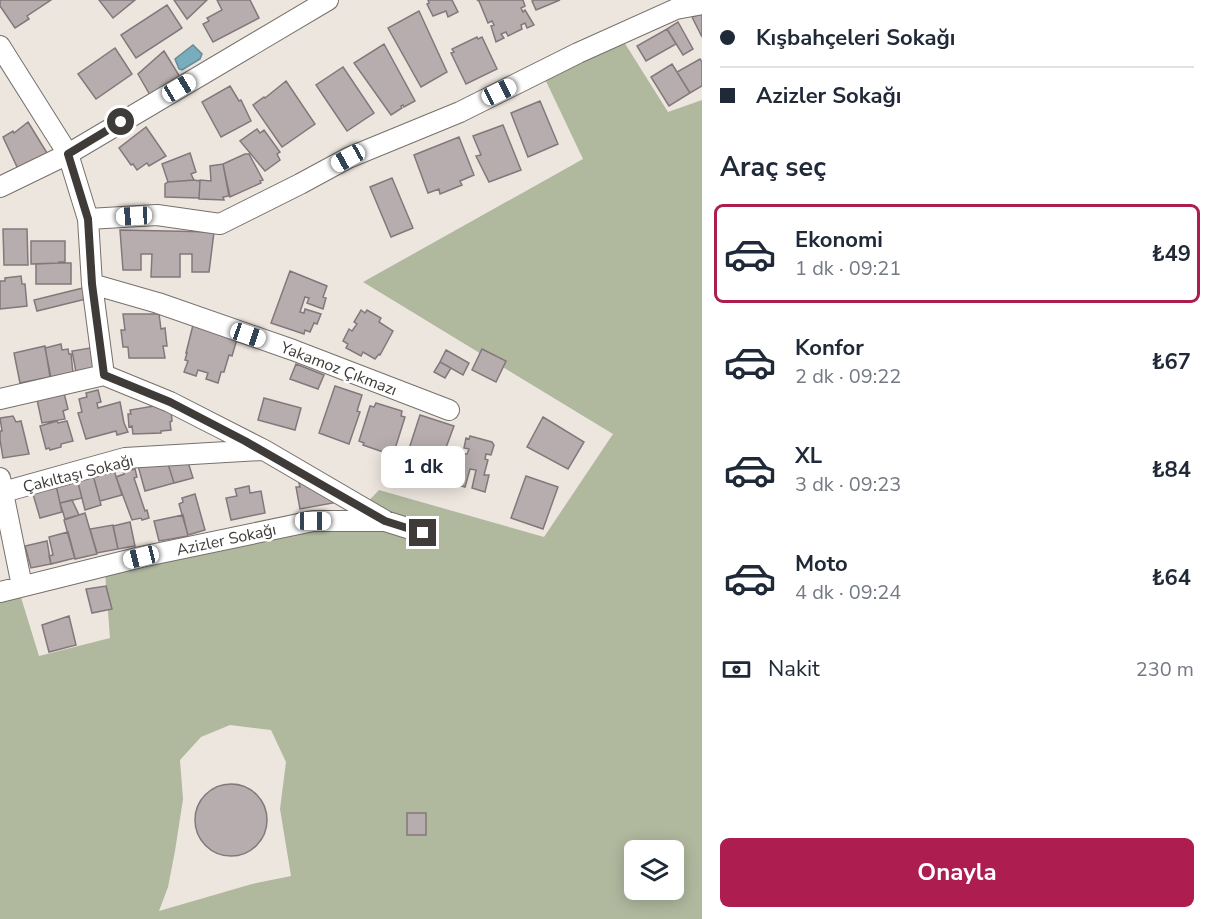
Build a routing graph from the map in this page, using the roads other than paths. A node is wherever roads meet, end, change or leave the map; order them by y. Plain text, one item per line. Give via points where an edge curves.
1 (328, 0) edge
2 (702, 4) edge
3 (0, 46) edge
4 (68, 154) junction
5 (0, 187) edge
6 (88, 219) junction
7 (92, 284) junction
8 (104, 375) junction
9 (0, 399) edge
10 (449, 410) dead end
11 (264, 450) junction
12 (1, 487) edge
13 (385, 521) junction
14 (423, 533) dead end
15 (22, 586) junction
16 (0, 592) edge

1 - 4 street
2 - 6 street via 676,9 578,53 460,112 348,158 220,224 157,215
3 - 4 street
4 - 5 street
4 - 6 street
6 - 7 street
7 - 8 street
7 - 10 street, Yakamoz Çıkmazı via 293,350
8 - 9 street
8 - 11 street, Azizler Sokağı via 170,402
11 - 12 street, Çakıltaşı Sokağı via 125,458
11 - 13 street, Azizler Sokağı
12 - 15 street
13 - 14 street, Azizler Sokağı
13 - 15 street, Azizler Sokağı via 313,521
15 - 16 street, Azizler Sokağı

